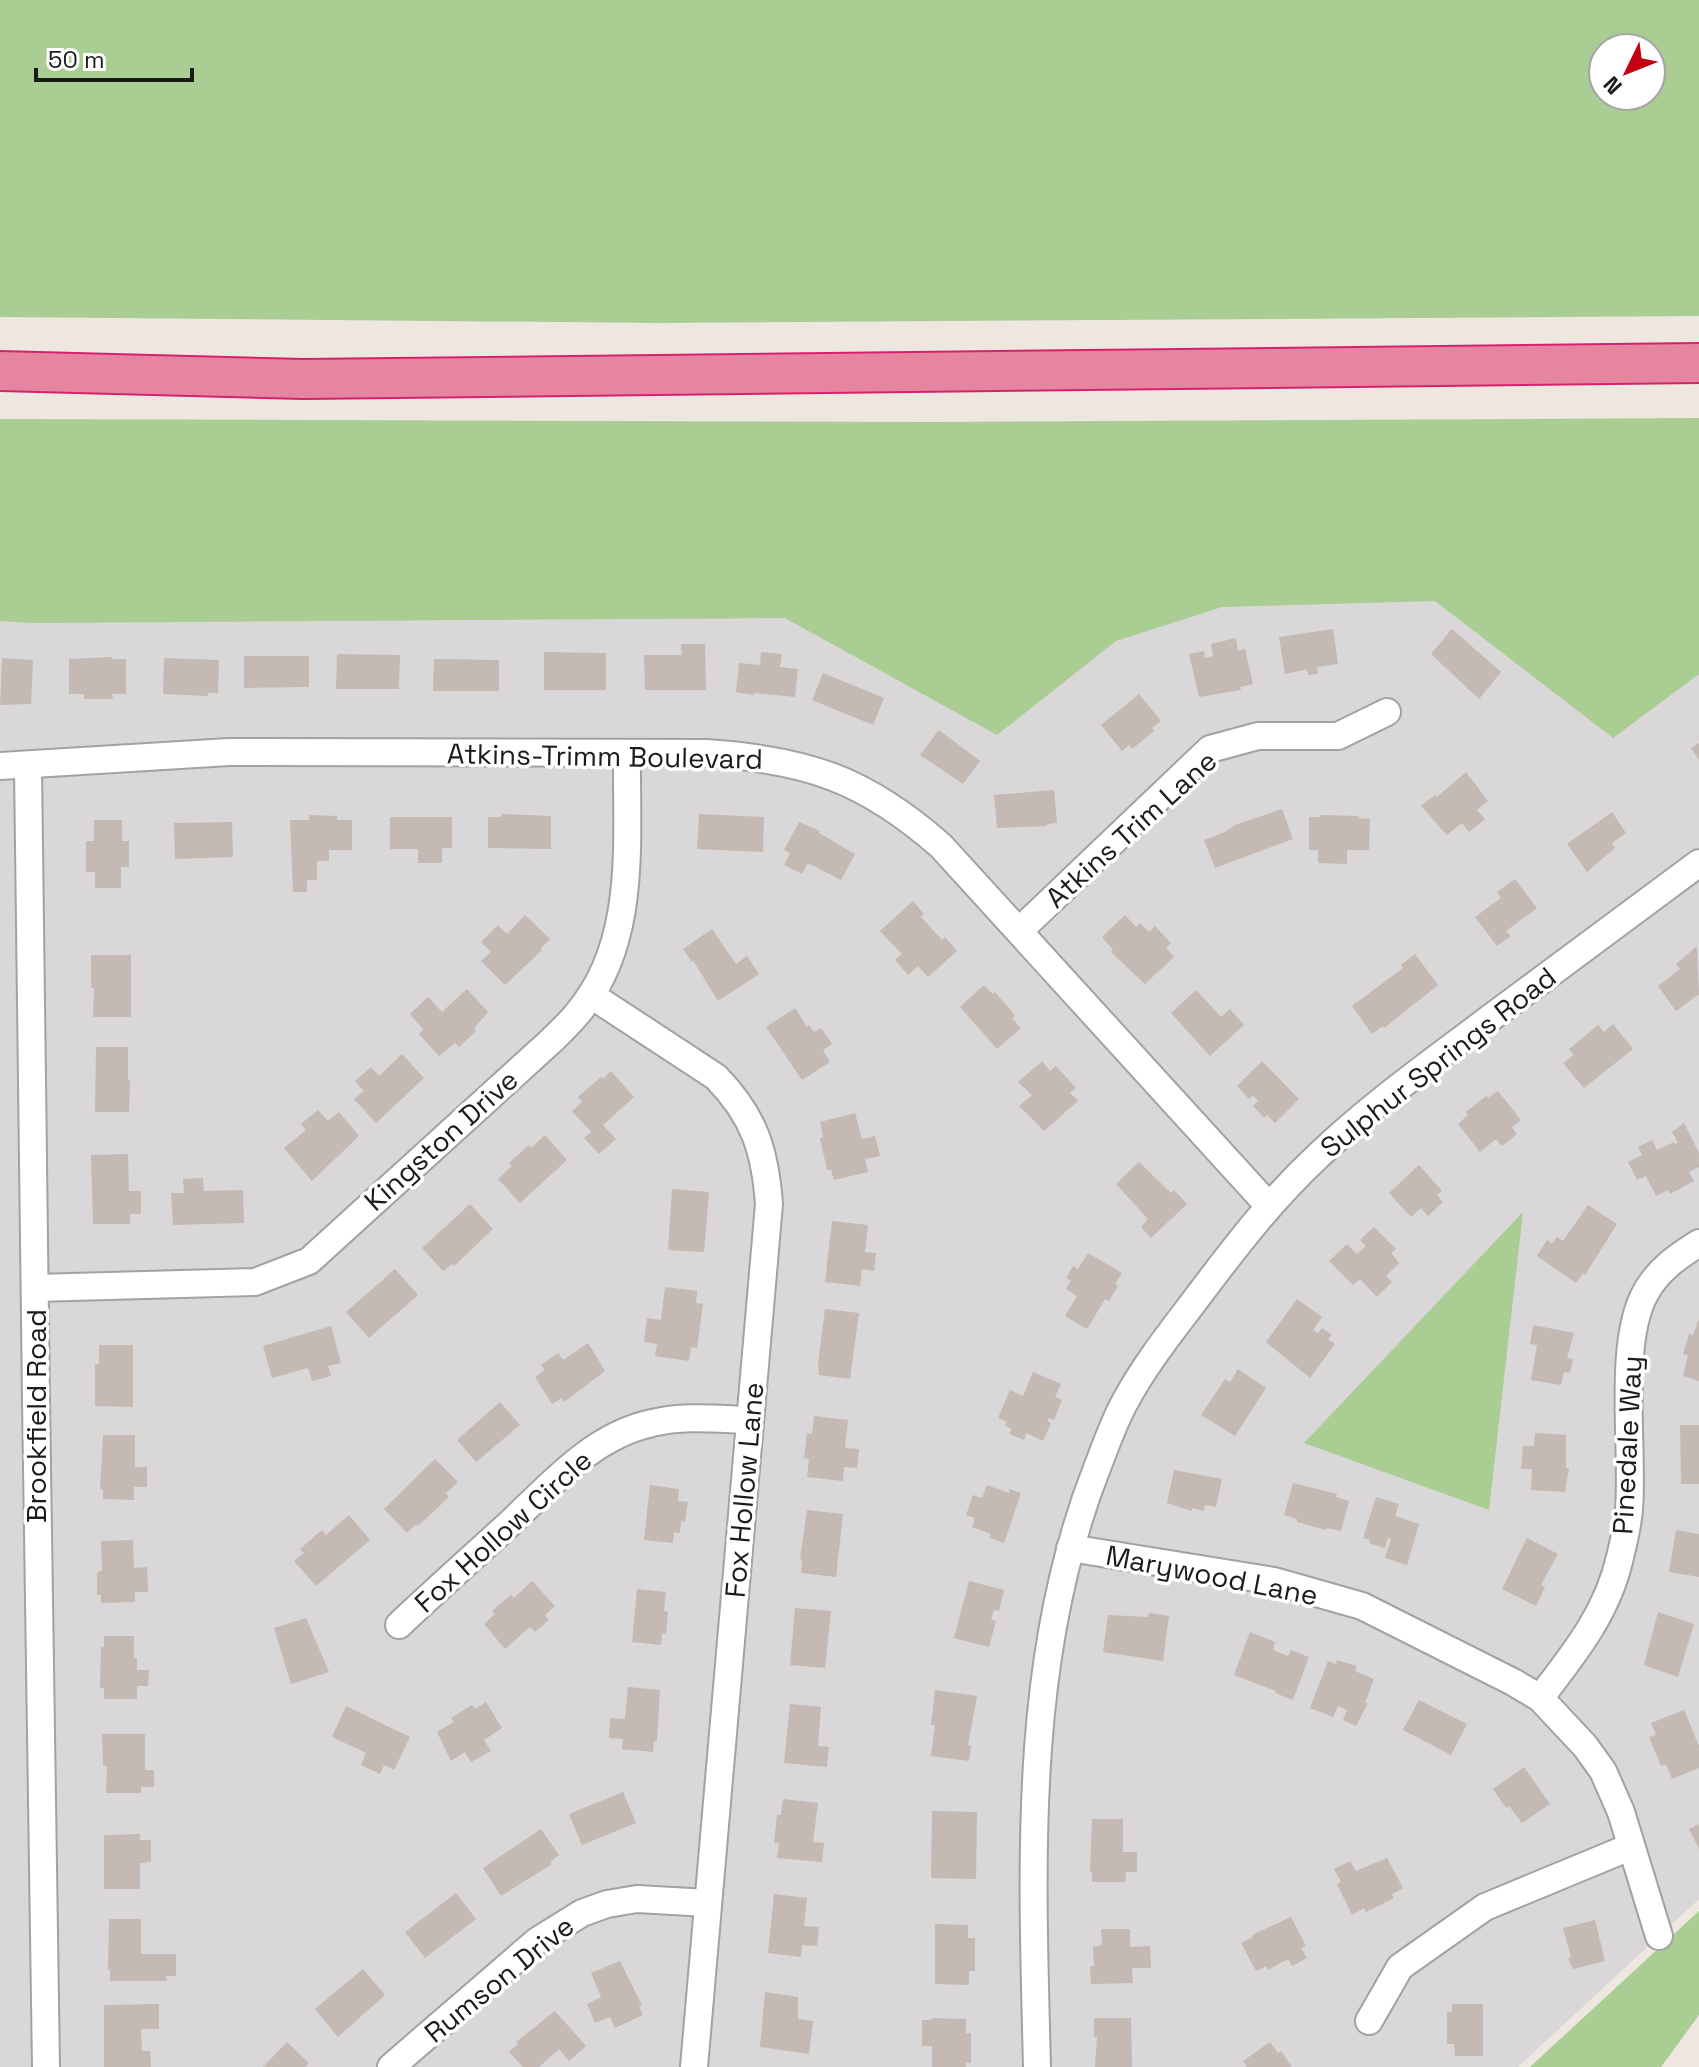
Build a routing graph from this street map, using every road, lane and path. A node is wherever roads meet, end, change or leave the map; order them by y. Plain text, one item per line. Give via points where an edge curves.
1 (1699, 363) edge
2 (0, 371) edge
3 (1387, 712) dead end
4 (627, 753) junction
5 (0, 766) edge
6 (28, 766) junction
7 (1699, 863) edge
8 (1019, 931) junction
9 (591, 995) junction
10 (1268, 1205) junction
11 (1699, 1243) edge
12 (35, 1288) junction
13 (750, 1420) junction
14 (1070, 1548) junction
15 (399, 1625) dead end
16 (1540, 1698) junction
17 (1630, 1847) junction
18 (708, 1903) junction
19 (1659, 1936) dead end
20 (1369, 2021) dead end
21 (46, 2067) edge
22 (391, 2067) edge
23 (694, 2067) edge
24 (1037, 2067) edge

1 - 2 highway via 303,379
3 - 8 street, Atkins Trim Lane via 1338,736 1258,736 1210,749
4 - 6 street, Atkins-Trimm Boulevard via 229,752
4 - 8 street, Atkins-Trimm Boulevard via 756,756 830,774 910,818
4 - 9 street, Kingston Drive via 625,893 612,952
5 - 6 street, Atkins-Trimm Boulevard
6 - 12 street, Brookfield Road
7 - 10 street, Sulphur Springs Road via 1378,1103
8 - 10 street, Atkins-Trimm Boulevard
9 - 12 street, Kingston Drive via 551,1041 309,1261 255,1282
9 - 13 street, Fox Hollow Lane via 716,1077 749,1118 760,1145 769,1204
10 - 14 street, Sulphur Springs Road via 1125,1401
11 - 16 street, Pinedale Way via 1673,1259 1645,1292 1633,1333 1629,1509 1620,1560 1593,1627
12 - 21 street, Brookfield Road
13 - 15 street, Fox Hollow Circle via 693,1417 652,1422 613,1436 577,1461
13 - 18 street, Fox Hollow Lane
14 - 16 street, Marywood Lane via 1274,1581 1362,1606
14 - 24 street, Sulphur Springs Road via 1036,1757 1032,1873
16 - 17 street, Marywood Lane via 1603,1771
17 - 19 street, Marywood Lane
17 - 20 street via 1485,1907 1400,1967
18 - 22 street, Rumson Drive via 637,1899 582,1913 537,1941
18 - 23 street, Fox Hollow Lane

